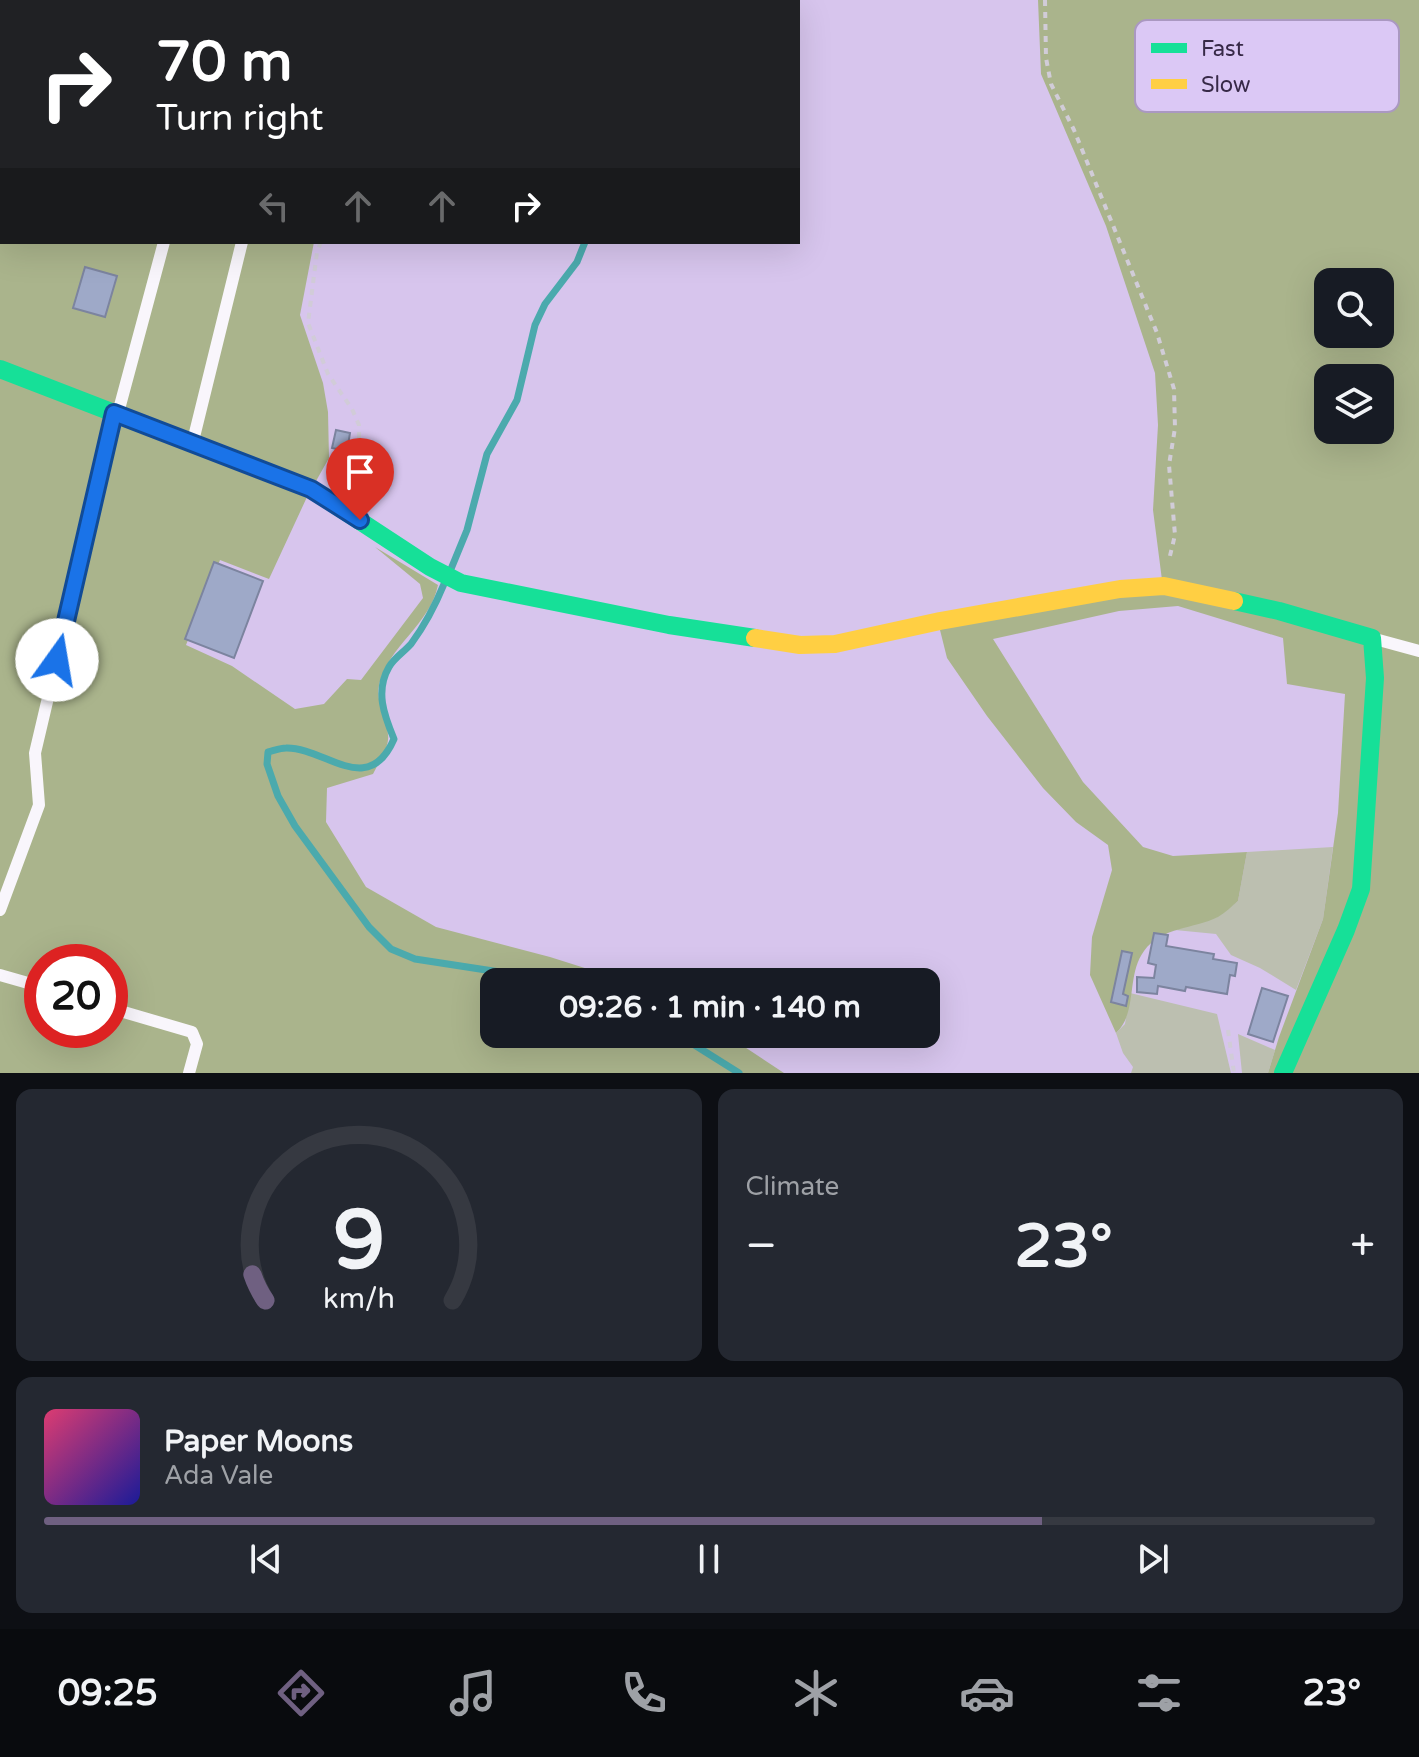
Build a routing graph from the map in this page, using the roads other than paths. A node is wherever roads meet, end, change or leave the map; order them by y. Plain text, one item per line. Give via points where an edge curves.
1 (163, 244) edge
2 (242, 244) edge
3 (0, 369) edge
4 (116, 414) junction
5 (192, 444) junction
6 (1372, 638) junction
7 (1419, 651) edge
8 (0, 910) edge
9 (0, 975) edge
10 (24, 982) edge
11 (128, 1013) edge
12 (189, 1073) edge
13 (1283, 1073) edge

1 - 4 lane
2 - 5 lane
3 - 4 street
4 - 5 street
4 - 8 lane via 35,753 39,805
5 - 6 street via 311,489 461,583 669,625 800,645 835,644 1120,589 1164,586
6 - 7 lane
6 - 13 street via 1375,678 1361,889
9 - 10 lane
11 - 12 lane via 192,1032 197,1044

